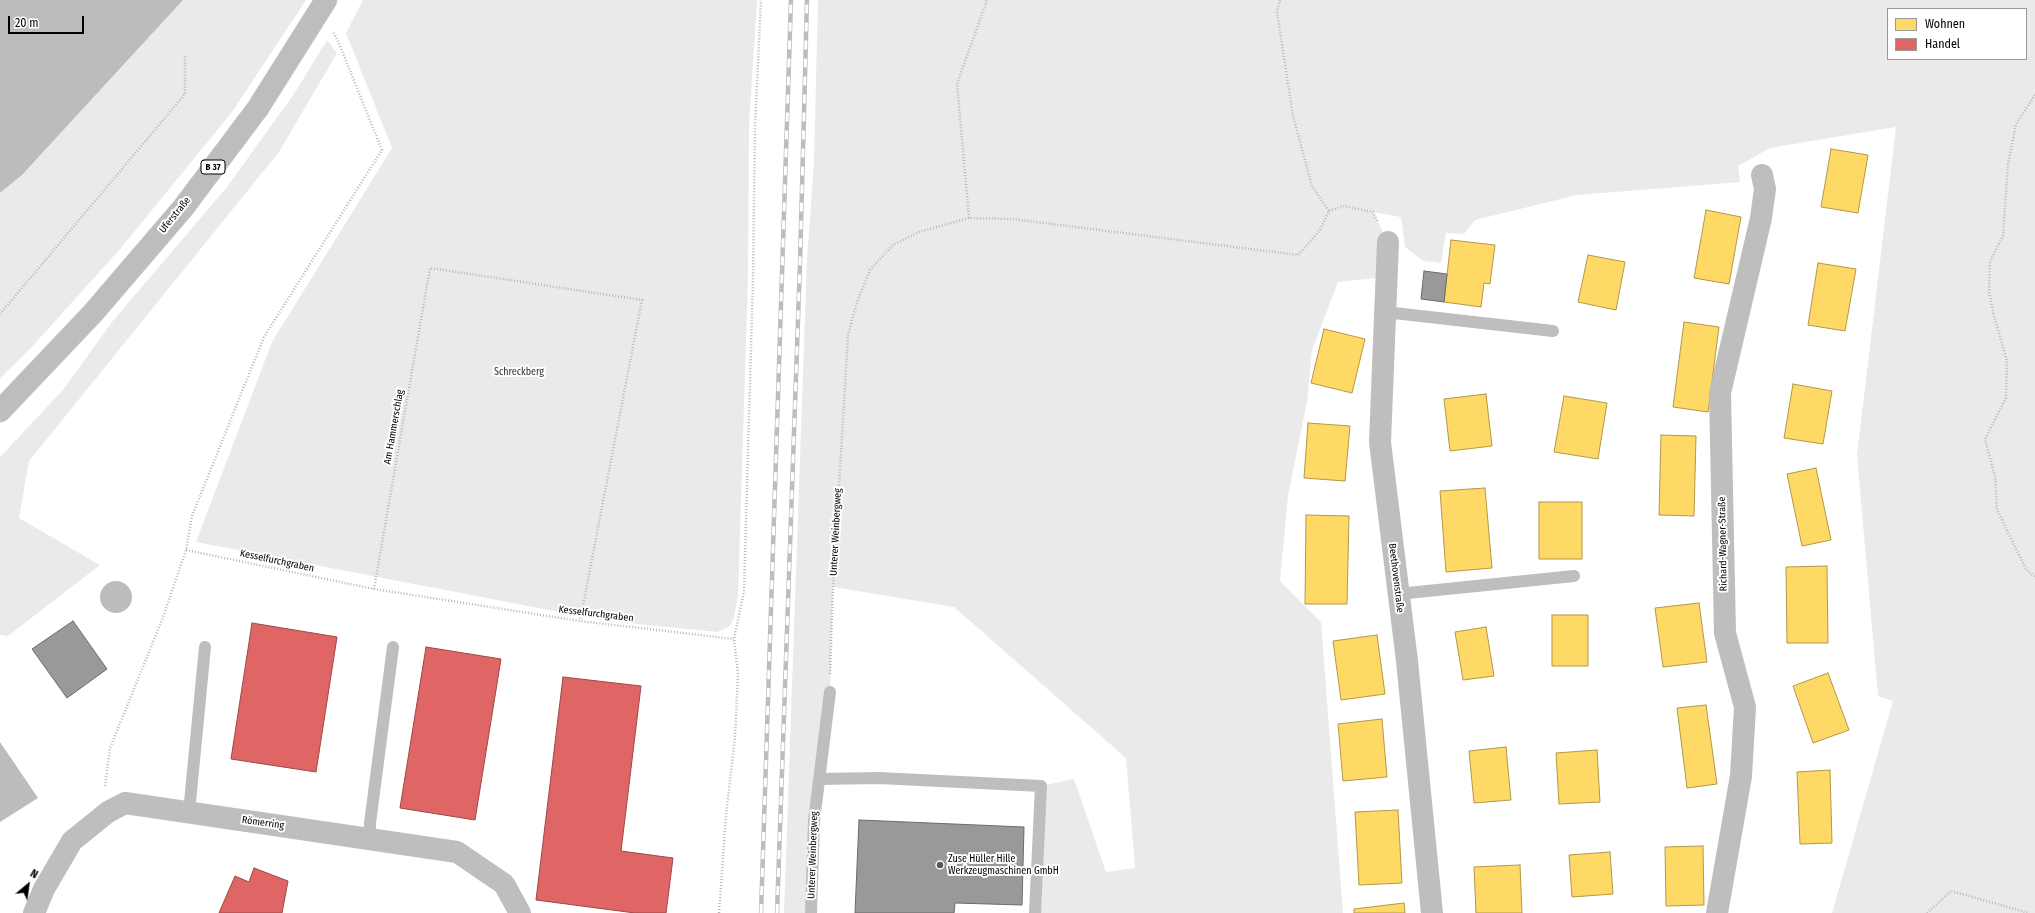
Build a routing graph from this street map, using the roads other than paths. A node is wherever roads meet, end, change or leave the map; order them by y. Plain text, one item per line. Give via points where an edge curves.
1 (326, 0) edge
2 (1762, 175) dead end
3 (1388, 242) road end
4 (1385, 312) junction
5 (1553, 331) dead end
6 (0, 411) edge
7 (1574, 576) dead end
8 (1398, 594) junction
9 (204, 647) dead end
10 (393, 647) dead end
11 (830, 692) road end
12 (819, 779) junction
13 (187, 812) junction
14 (370, 839) junction
15 (34, 913) edge
16 (520, 913) edge
17 (811, 913) edge
18 (1035, 913) edge
19 (1432, 913) edge
20 (1717, 913) edge

1 - 6 main road, Uferstraße / B 37 via 258,108 183,208 93,313
2 - 20 street, Richard-Wagner-Straße via 1765,189 1761,218 1720,392 1725,633 1745,707 1741,776
3 - 4 street, Beethovenstraße
4 - 5 lane
4 - 8 street, Beethovenstraße via 1380,442
7 - 8 lane
8 - 19 street, Beethovenstraße
9 - 13 lane
10 - 14 lane
11 - 12 lane, Unterer Weinbergweg
12 - 17 lane, Unterer Weinbergweg via 814,821
12 - 18 lane via 879,778 1041,786
13 - 14 street, Römerring
13 - 15 street, Römerring via 125,803 108,812 72,841
14 - 16 street, Römerring via 457,852 504,884

